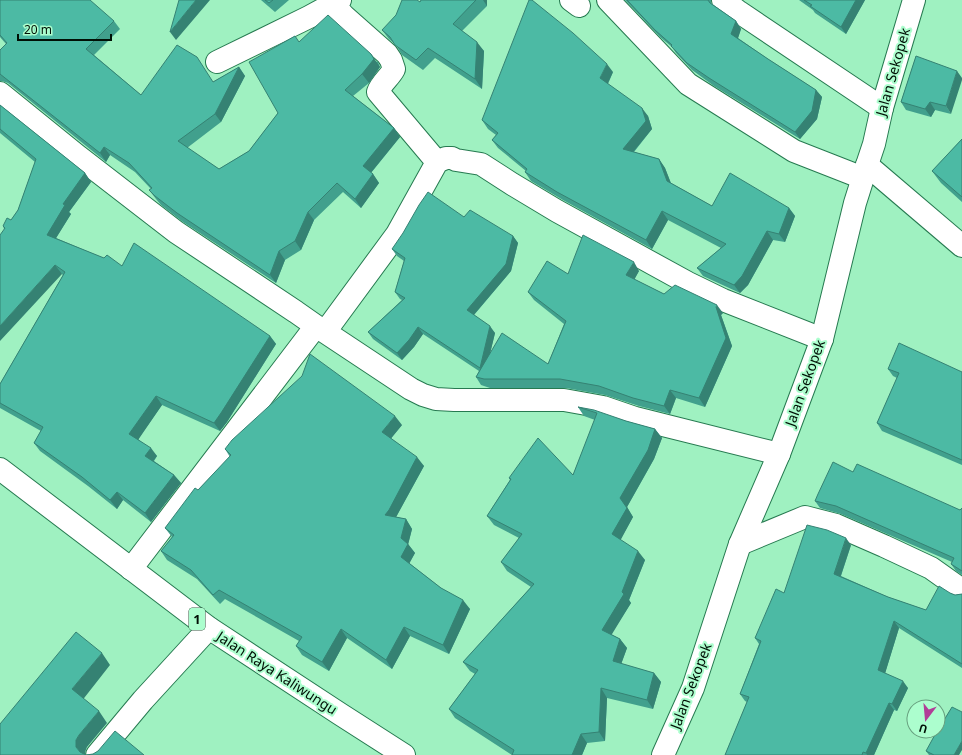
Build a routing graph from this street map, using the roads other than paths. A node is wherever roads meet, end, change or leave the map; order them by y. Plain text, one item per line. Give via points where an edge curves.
1 (608, 0) edge
2 (723, 0) edge
3 (914, 0) edge
4 (337, 2) edge
5 (217, 62) dead end
6 (0, 93) edge
7 (882, 108) junction
8 (437, 162) junction
9 (865, 169) junction
10 (962, 246) edge
11 (320, 329) junction
12 (822, 339) junction
13 (779, 454) junction
14 (0, 469) edge
15 (740, 544) junction
16 (130, 569) junction
17 (962, 590) edge
18 (209, 628) junction
19 (97, 755) edge
20 (404, 755) edge
21 (663, 755) edge

1 - 9 street via 688,84 794,151
2 - 7 street
3 - 7 street, Jalan Sekopek
4 - 5 street
4 - 8 street via 344,16 391,60 394,69 378,92
6 - 11 street via 176,232
7 - 9 street, Jalan Sekopek
8 - 11 street via 397,234
8 - 12 street via 452,158 481,164 550,207 688,283 723,300
9 - 10 street
9 - 12 street, Jalan Sekopek
11 - 13 street via 411,389 436,399 564,400
11 - 16 street
12 - 13 street, Jalan Sekopek
13 - 15 street, Jalan Sekopek
14 - 16 street, Jalan Raya Kaliwungu / 1
15 - 17 street via 805,517 836,525 884,546 931,568
15 - 21 street, Jalan Sekopek via 693,688
16 - 18 street, Jalan Raya Kaliwungu / 1
18 - 19 street
18 - 20 street, Jalan Raya Kaliwungu / 1

